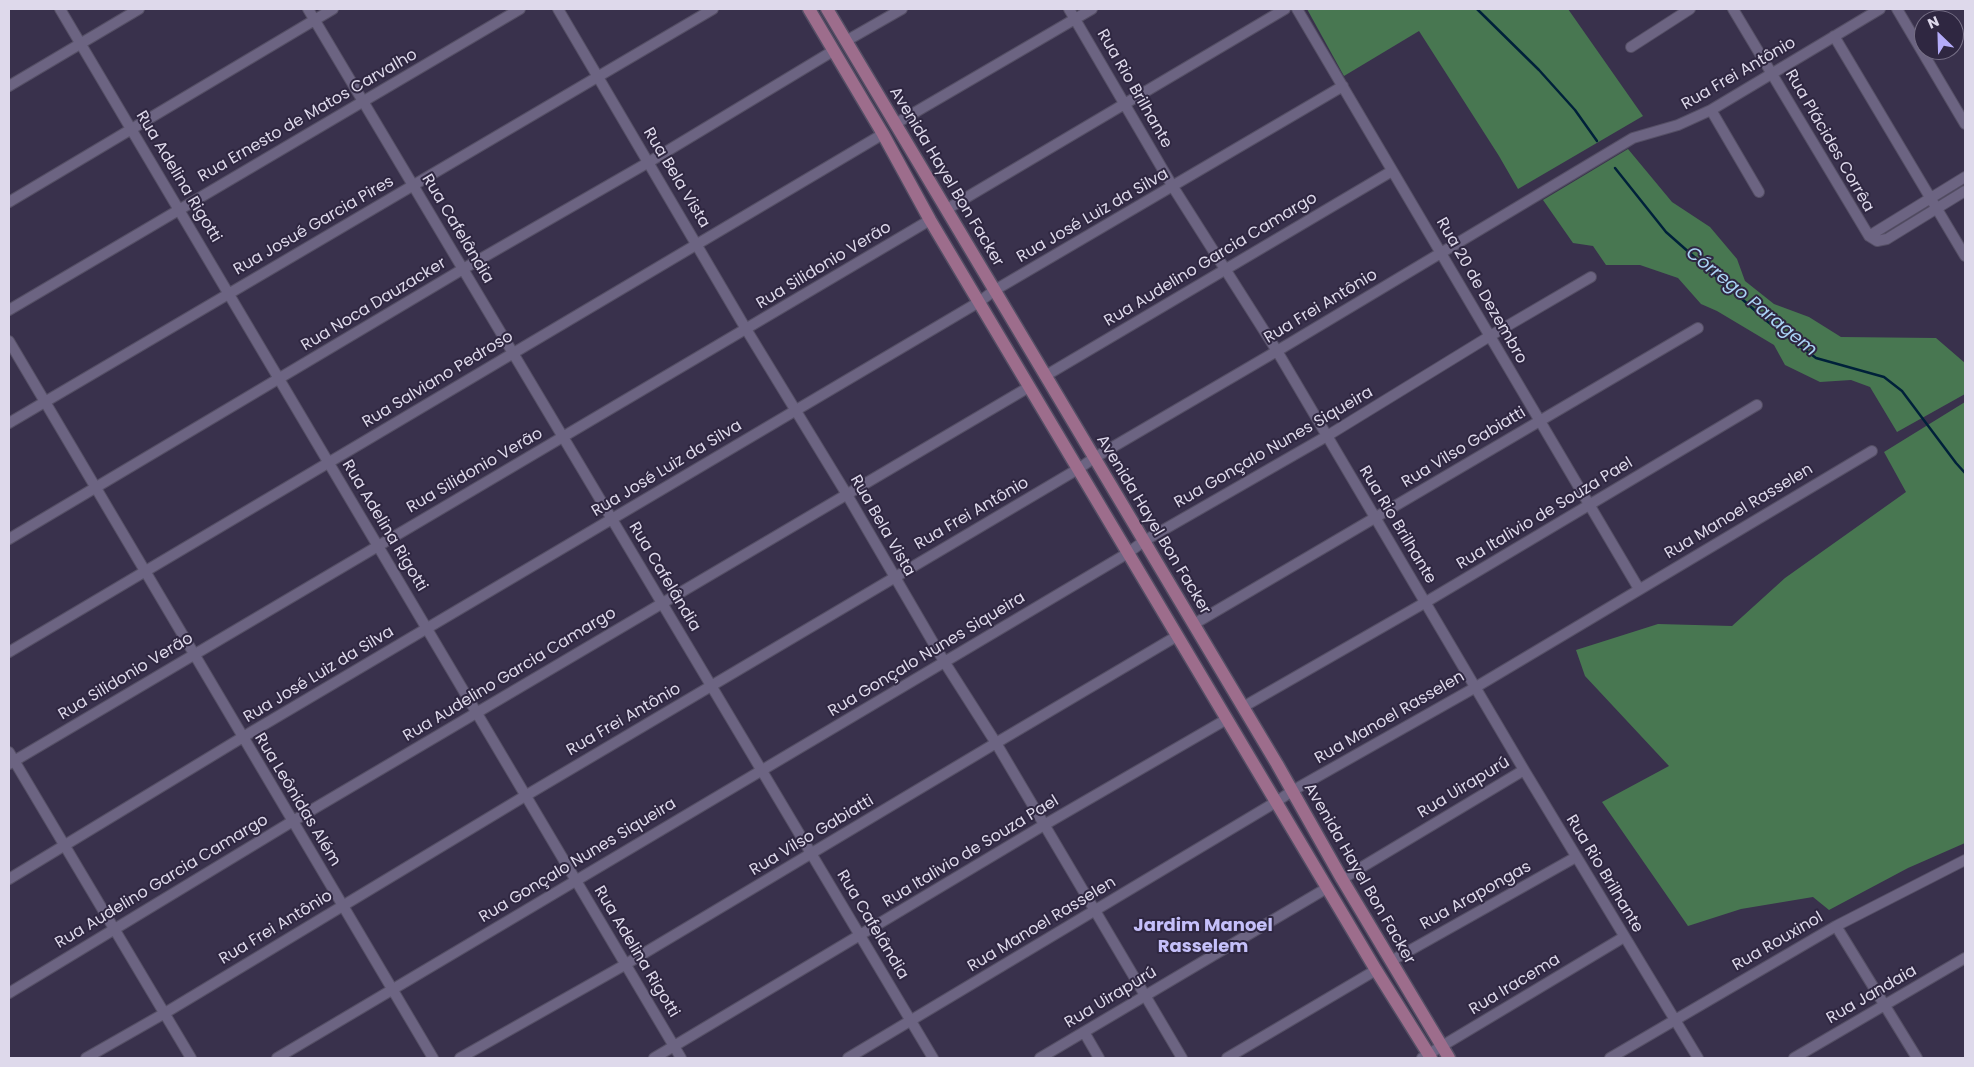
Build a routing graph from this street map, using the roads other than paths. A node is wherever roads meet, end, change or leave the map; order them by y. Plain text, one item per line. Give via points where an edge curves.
1 (60, 9) edge
2 (139, 9) edge
3 (308, 9) edge
4 (333, 9) edge
5 (520, 9) edge
6 (558, 9) edge
7 (713, 9) edge
8 (809, 9) edge
9 (827, 9) edge
10 (902, 9) edge
11 (1069, 9) edge
12 (1092, 9) edge
13 (1285, 9) edge
14 (1297, 9) edge
15 (1690, 9) edge
16 (1733, 9) edge
17 (1880, 9) edge
18 (1897, 9) edge
19 (1075, 19) junction
20 (315, 20) junction
21 (1834, 36) junction
22 (846, 41) junction
23 (81, 44) junction
24 (1631, 47) dead end
25 (832, 51) junction
26 (1772, 73) junction
27 (598, 77) junction
28 (9, 86) edge
29 (1342, 86) junction
30 (363, 101) junction
31 (1125, 103) junction
32 (1711, 110) junction
33 (895, 124) junction
34 (1965, 124) edge
35 (132, 128) junction
36 (883, 134) junction
37 (649, 162) junction
38 (1392, 171) junction
39 (1965, 177) edge
40 (414, 185) junction
41 (1173, 187) junction
42 (1965, 191) edge
43 (1759, 192) dead end
44 (1931, 199) junction
45 (9, 202) edge
46 (1937, 208) junction
47 (179, 209) junction
48 (947, 209) junction
49 (930, 220) junction
50 (1869, 236) junction
51 (697, 244) junction
52 (1441, 253) junction
53 (1965, 256) edge
54 (464, 269) junction
55 (1226, 269) junction
56 (1591, 277) dead end
57 (994, 290) junction
58 (229, 293) junction
59 (979, 302) junction
60 (9, 310) edge
61 (1698, 328) dead end
62 (746, 330) junction
63 (1490, 336) junction
64 (9, 341) edge
65 (1277, 351) junction
66 (513, 352) junction
67 (1045, 376) junction
68 (280, 378) junction
69 (1029, 387) junction
70 (44, 402) junction
71 (1757, 405) dead end
72 (796, 410) junction
73 (1540, 421) junction
74 (9, 423) edge
75 (1327, 436) junction
76 (563, 437) junction
77 (1872, 451) dead end
78 (1094, 458) junction
79 (330, 463) junction
80 (1078, 469) junction
81 (95, 488) junction
82 (846, 493) junction
83 (1589, 504) junction
84 (1376, 518) junction
85 (612, 519) junction
86 (9, 539) edge
87 (1144, 541) junction
88 (378, 545) junction
89 (1128, 553) junction
90 (144, 571) junction
91 (894, 577) junction
92 (1639, 589) junction
93 (1426, 602) junction
94 (662, 603) junction
95 (1194, 624) junction
96 (427, 628) junction
97 (1177, 636) junction
98 (9, 652) edge
99 (194, 654) junction
100 (945, 662) junction
101 (711, 686) junction
102 (1476, 687) junction
103 (1243, 707) junction
104 (477, 712) junction
105 (1227, 719) junction
106 (243, 737) junction
107 (996, 742) junction
108 (10, 759) edge
109 (762, 770) junction
110 (1524, 770) junction
111 (1292, 791) junction
112 (526, 795) junction
113 (1276, 802) junction
114 (293, 821) junction
115 (1044, 825) junction
116 (65, 846) junction
117 (812, 854) junction
118 (1576, 857) junction
119 (1965, 860) edge
120 (9, 879) edge
121 (1342, 879) junction
122 (576, 880) junction
123 (1327, 888) junction
124 (342, 905) junction
125 (1095, 911) junction
126 (1836, 926) junction
127 (115, 929) junction
128 (860, 936) junction
129 (1624, 937) junction
130 (1965, 958) edge
131 (1391, 961) junction
132 (626, 964) junction
133 (1376, 970) junction
134 (392, 989) junction
135 (9, 993) edge
136 (1146, 995) junction
137 (1884, 1005) junction
138 (164, 1013) junction
139 (1675, 1019) junction
140 (911, 1021) junction
141 (1084, 1032) junction
142 (674, 1046) junction
143 (1442, 1046) junction
144 (1427, 1057) edge
145 (86, 1058) edge
146 (191, 1058) edge
147 (277, 1058) edge
148 (433, 1058) edge
149 (460, 1058) edge
150 (654, 1058) edge
151 (682, 1058) edge
152 (848, 1058) edge
153 (933, 1058) edge
154 (1040, 1058) edge
155 (1099, 1058) edge
156 (1182, 1058) edge
157 (1227, 1058) edge
158 (1449, 1058) edge
159 (1610, 1058) edge
160 (1698, 1058) edge
161 (1794, 1058) edge
162 (1918, 1058) edge

1 - 23 street, Rua Adelina Rigotti
2 - 23 street
3 - 20 street, Rua Cafelândia
4 - 20 street
5 - 30 street, Rua Ernesto de Matos Carvalho
6 - 27 street, Rua Bela Vista
7 - 27 street, Rua Josué Garcia Pires
8 - 25 main road, Avenida Hayel Bon Facker
9 - 22 main road, Avenida Hayel Bon Facker
10 - 22 street
11 - 19 street, Rua Rio Brilhante
12 - 19 street
13 - 31 street
14 - 29 street, Rua 20 de Dezembro
15 - 24 street
16 - 26 street, Rua Plácides Corrêa
17 - 21 street, Rua Frei Antônio
18 - 34 street
19 - 31 street, Rua Rio Brilhante
19 - 33 street
20 - 30 street, Rua Cafelândia
20 - 35 street
21 - 26 street, Rua Frei Antônio
21 - 44 street
22 - 33 main road, Avenida Hayel Bon Facker
23 - 28 street
23 - 35 street, Rua Adelina Rigotti
25 - 36 main road, Avenida Hayel Bon Facker
25 - 37 street, Rua Noca Dauzacker
26 - 32 street, Rua Frei Antônio
26 - 50 street, Rua Plácides Corrêa
27 - 37 street, Rua Bela Vista
27 - 40 street, Rua Josué Garcia Pires
29 - 38 street, Rua 20 de Dezembro
29 - 41 street, Rua José Luiz da Silva
30 - 40 street, Rua Cafelândia
30 - 47 street, Rua Ernesto de Matos Carvalho
31 - 41 street, Rua Rio Brilhante
31 - 48 street
32 - 43 street
32 - 52 street, Rua Frei Antônio via 1678,125 1633,138
33 - 48 main road, Avenida Hayel Bon Facker
35 - 45 street
35 - 47 street, Rua Adelina Rigotti
36 - 49 main road, Avenida Hayel Bon Facker
36 - 51 street, Rua Salviano Pedroso
37 - 51 street, Rua Bela Vista
37 - 54 street, Rua Noca Dauzacker
38 - 52 street, Rua 20 de Dezembro
38 - 55 street, Rua Audelino Garcia Camargo
39 - 44 street
40 - 54 street, Rua Cafelândia
40 - 58 street, Rua Josué Garcia Pires
41 - 55 street, Rua Rio Brilhante
41 - 57 street, Rua José Luiz da Silva
42 - 46 street
44 - 46 street
44 - 50 street
46 - 50 street via 1887,239 1878,241
46 - 53 street
47 - 58 street, Rua Adelina Rigotti
47 - 60 street, Rua Ernesto de Matos Carvalho
48 - 57 main road, Avenida Hayel Bon Facker
49 - 59 main road, Avenida Hayel Bon Facker
49 - 62 street, Rua Silidonio Verão
51 - 62 street, Rua Bela Vista
51 - 66 street, Rua Salviano Pedroso
52 - 63 street, Rua 20 de Dezembro
52 - 65 street, Rua Frei Antônio
54 - 66 street, Rua Cafelândia
54 - 68 street, Rua Noca Dauzacker
55 - 65 street, Rua Rio Brilhante
55 - 67 street, Rua Audelino Garcia Camargo
56 - 63 street, Rua Gonçalo Nunes Siqueira
57 - 59 street, Rua José Luiz da Silva
57 - 67 main road, Avenida Hayel Bon Facker
58 - 68 street, Rua Adelina Rigotti
58 - 70 street, Rua Josué Garcia Pires
59 - 69 main road, Avenida Hayel Bon Facker
59 - 72 street, Rua José Luiz da Silva
61 - 73 street, Rua Vilso Gabiatti
62 - 72 street, Rua Bela Vista
62 - 76 street, Rua Silidonio Verão
63 - 73 street, Rua 20 de Dezembro
63 - 75 street, Rua Gonçalo Nunes Siqueira
64 - 70 street, Rua Leônidas Além
65 - 75 street, Rua Rio Brilhante
65 - 78 street, Rua Frei Antônio
66 - 76 street, Rua Cafelândia
66 - 79 street, Rua Salviano Pedroso
67 - 78 main road, Avenida Hayel Bon Facker
68 - 79 street, Rua Adelina Rigotti
68 - 81 street, Rua Noca Dauzacker
69 - 80 main road, Avenida Hayel Bon Facker
69 - 82 street, Rua Audelino Garcia Camargo
70 - 74 street, Rua Josué Garcia Pires
70 - 81 street, Rua Leônidas Além
71 - 83 street, Rua Italivio de Souza Pael
72 - 82 street, Rua Bela Vista
72 - 85 street, Rua José Luiz da Silva
73 - 83 street, Rua 20 de Dezembro
73 - 84 street, Rua Vilso Gabiatti
75 - 84 street, Rua Rio Brilhante
75 - 87 street, Rua Gonçalo Nunes Siqueira
76 - 85 street, Rua Cafelândia
76 - 88 street, Rua Silidonio Verão
77 - 92 street, Rua Manoel Rasselen
78 - 80 street, Rua Frei Antônio
78 - 87 main road, Avenida Hayel Bon Facker
79 - 88 street, Rua Adelina Rigotti
79 - 90 street, Rua Salviano Pedroso
80 - 89 main road, Avenida Hayel Bon Facker
80 - 91 street, Rua Frei Antônio
81 - 86 street, Rua Noca Dauzacker
81 - 90 street, Rua Leônidas Além
82 - 91 street, Rua Bela Vista
82 - 94 street, Rua Audelino Garcia Camargo
83 - 92 street, Rua 20 de Dezembro
83 - 93 street, Rua Italivio de Souza Pael
84 - 93 street, Rua Rio Brilhante
84 - 95 street, Rua Vilso Gabiatti
85 - 94 street, Rua Cafelândia
85 - 96 street, Rua José Luiz da Silva
87 - 89 street, Rua Gonçalo Nunes Siqueira
87 - 95 main road, Avenida Hayel Bon Facker
88 - 96 street, Rua Adelina Rigotti
88 - 99 street, Rua Silidonio Verão
89 - 97 main road, Avenida Hayel Bon Facker
89 - 100 street, Rua Gonçalo Nunes Siqueira
90 - 98 street, Rua Salviano Pedroso
90 - 99 street, Rua Leônidas Além
91 - 100 street, Rua Bela Vista
91 - 101 street, Rua Frei Antônio
92 - 102 street, Rua Manoel Rasselen
93 - 102 street, Rua Rio Brilhante
93 - 103 street, Rua Italivio de Souza Pael
94 - 101 street, Rua Cafelândia
94 - 104 street, Rua Audelino Garcia Camargo
95 - 103 main road, Avenida Hayel Bon Facker
96 - 104 street, Rua Adelina Rigotti
96 - 106 street, Rua José Luiz da Silva
97 - 105 main road, Avenida Hayel Bon Facker
97 - 107 street, Rua Vilso Gabiatti
99 - 106 street, Rua Leônidas Além
99 - 108 street, Rua Silidonio Verão
100 - 107 street, Rua Bela Vista
100 - 109 street, Rua Gonçalo Nunes Siqueira
101 - 109 street, Rua Cafelândia
101 - 112 street, Rua Frei Antônio
102 - 110 street, Rua Rio Brilhante
102 - 111 street, Rua Manoel Rasselen
103 - 111 main road, Avenida Hayel Bon Facker
104 - 112 street, Rua Adelina Rigotti
104 - 114 street, Rua Audelino Garcia Camargo
105 - 113 main road, Avenida Hayel Bon Facker
105 - 115 street, Rua Italivio de Souza Pael
106 - 114 street, Rua Leônidas Além
106 - 116 street, Rua José Luiz da Silva
107 - 115 street, Rua Bela Vista
107 - 117 street, Rua Vilso Gabiatti
108 - 116 street
109 - 117 street, Rua Cafelândia
109 - 122 street, Rua Gonçalo Nunes Siqueira
110 - 118 street, Rua Rio Brilhante
110 - 121 street, Rua Uirapurú
111 - 113 street, Rua Manoel Rasselen
111 - 121 main road, Avenida Hayel Bon Facker
112 - 122 street, Rua Adelina Rigotti
112 - 124 street, Rua Frei Antônio
113 - 123 main road, Avenida Hayel Bon Facker
113 - 125 street, Rua Manoel Rasselen
114 - 124 street, Rua Leônidas Além
114 - 127 street, Rua Audelino Garcia Camargo
115 - 125 street, Rua Bela Vista
115 - 128 street, Rua Italivio de Souza Pael
116 - 120 street, Rua José Luiz da Silva
116 - 127 street
117 - 128 street, Rua Cafelândia
117 - 132 street, Rua Vilso Gabiatti
118 - 129 street, Rua Rio Brilhante
118 - 131 street, Rua Arapongas
119 - 126 street, Rua Rouxinol
121 - 131 main road, Avenida Hayel Bon Facker
122 - 132 street, Rua Adelina Rigotti
122 - 134 street, Rua Gonçalo Nunes Siqueira
123 - 133 main road, Avenida Hayel Bon Facker
123 - 136 street, Rua Uirapurú
124 - 134 street, Rua Leônidas Além
124 - 138 street, Rua Frei Antônio
125 - 136 street, Rua Bela Vista
125 - 140 street, Rua Manoel Rasselen
126 - 137 street
126 - 139 street, Rua Rouxinol
127 - 135 street, Rua Audelino Garcia Camargo
127 - 138 street
128 - 140 street, Rua Cafelândia
128 - 142 street, Rua Italivio de Souza Pael
129 - 139 street, Rua Rio Brilhante
129 - 143 street, Rua Iracema
130 - 137 street, Rua Jandaia
131 - 143 main road, Avenida Hayel Bon Facker
132 - 142 street, Rua Adelina Rigotti
132 - 149 street, Rua Vilso Gabiatti
133 - 144 main road, Avenida Hayel Bon Facker
133 - 157 street
134 - 147 street, Rua Gonçalo Nunes Siqueira
134 - 148 street, Rua Leônidas Além
136 - 141 street, Rua Uirapurú
136 - 156 street, Rua Bela Vista
137 - 161 street, Rua Jandaia
137 - 162 street
138 - 145 street, Rua Frei Antônio
138 - 146 street
139 - 159 street, Rua Rouxinol
139 - 160 street, Rua Rio Brilhante
140 - 152 street, Rua Manoel Rasselen
140 - 153 street, Rua Cafelândia
141 - 154 street, Rua Uirapurú
141 - 155 street
142 - 150 street, Rua Italivio de Souza Pael
142 - 151 street, Rua Adelina Rigotti
143 - 144 street, Rua Iracema
143 - 158 main road, Avenida Hayel Bon Facker

